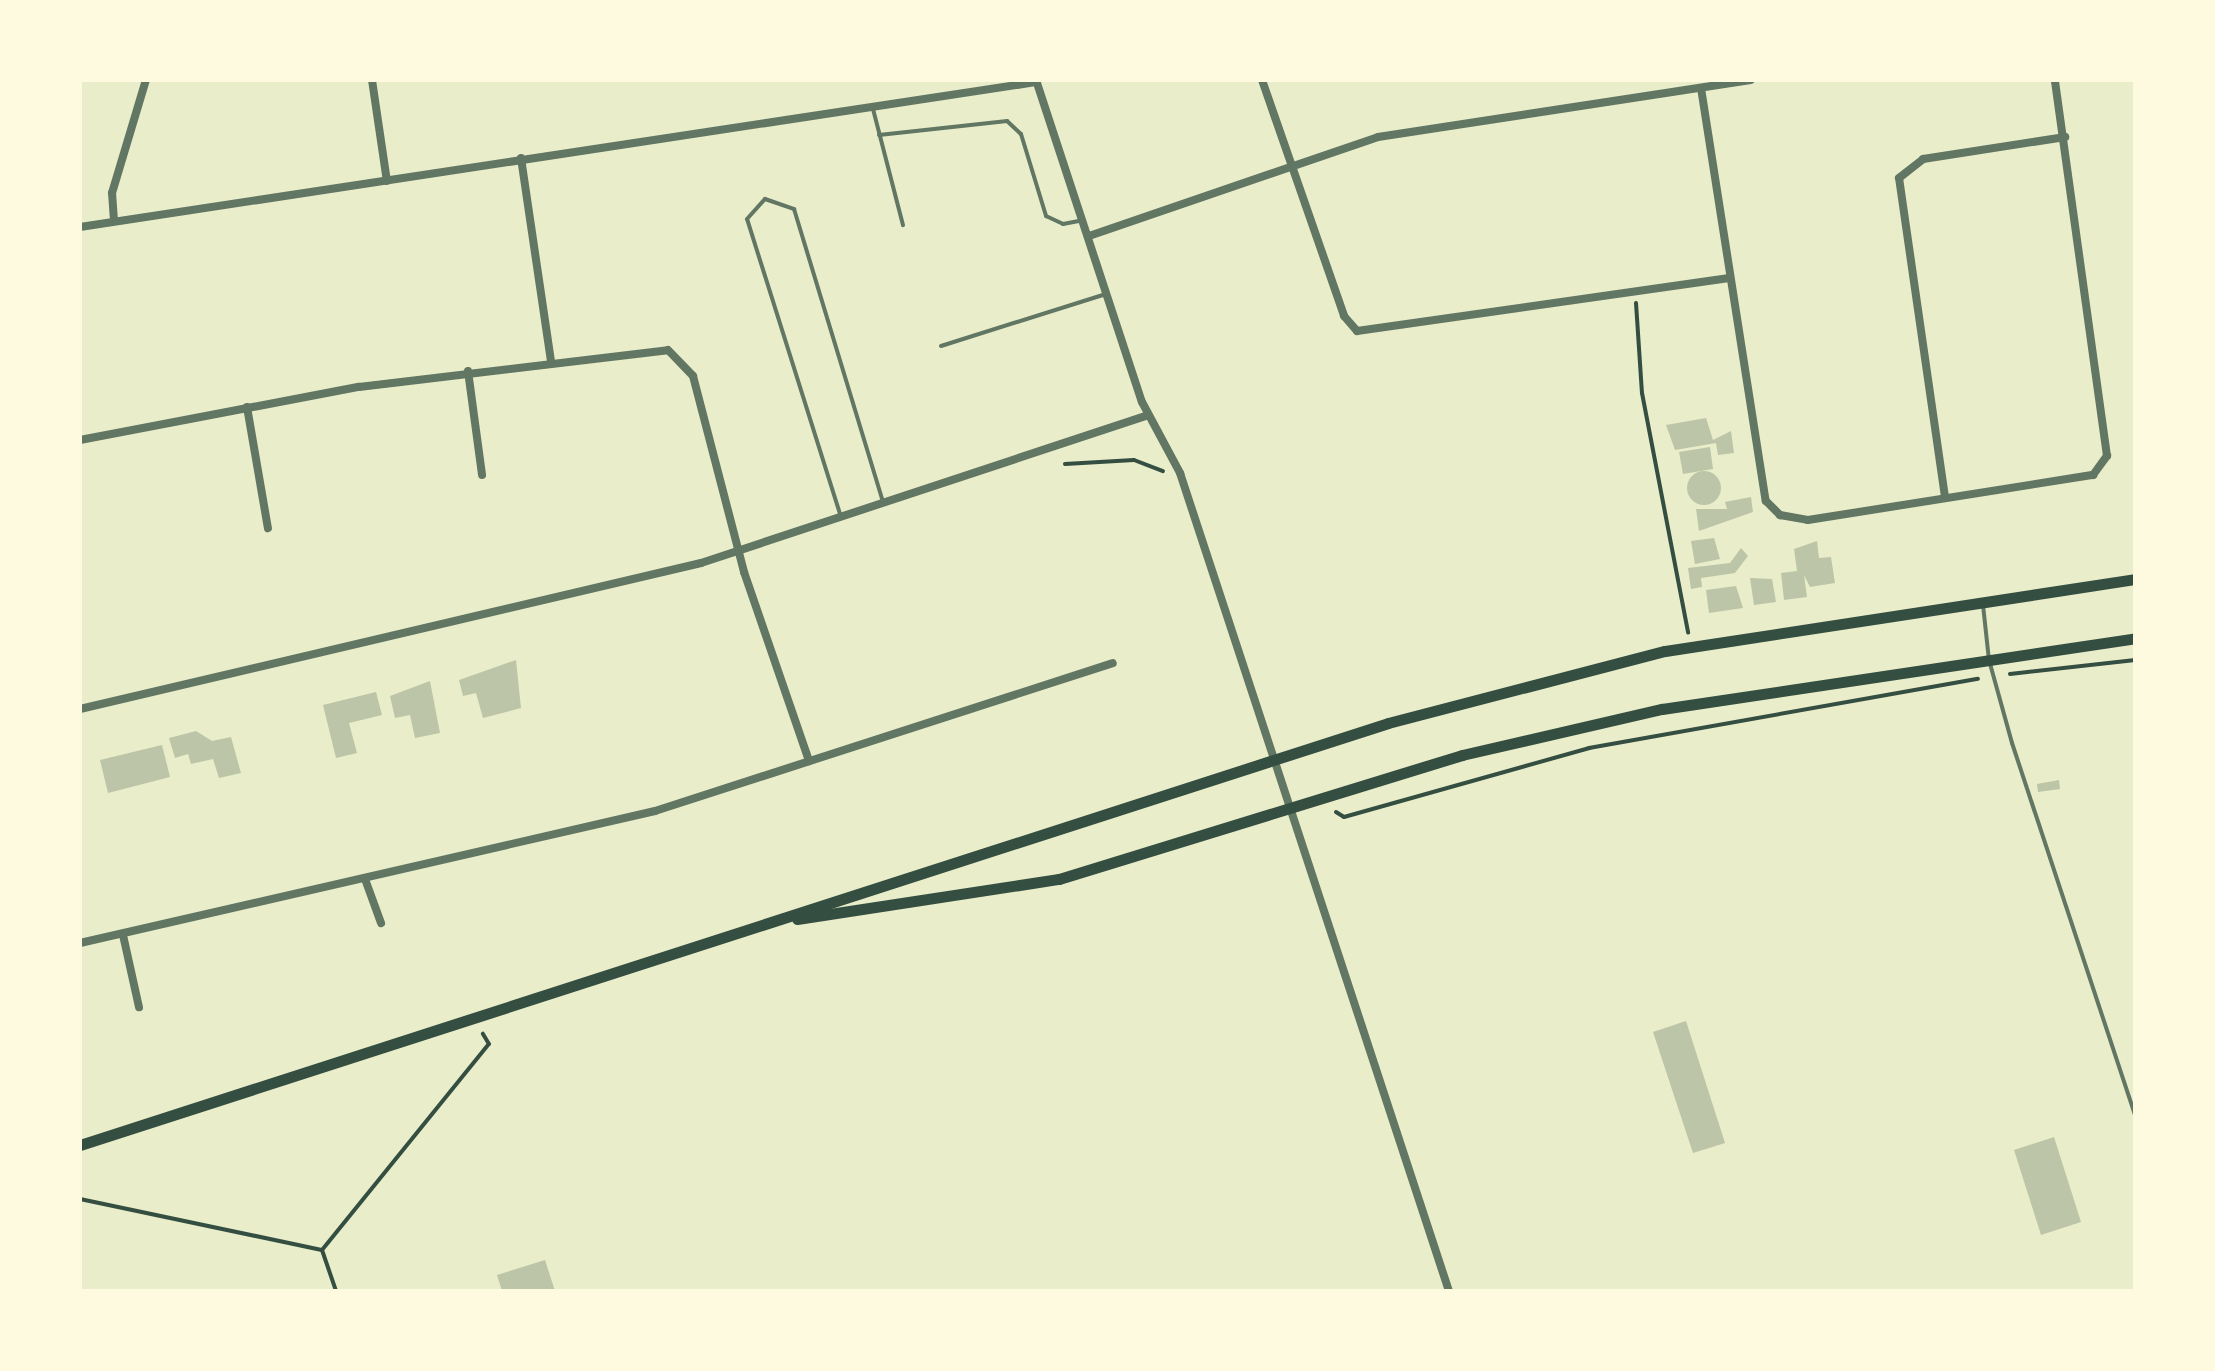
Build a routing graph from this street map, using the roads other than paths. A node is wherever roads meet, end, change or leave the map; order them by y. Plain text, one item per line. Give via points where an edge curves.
1 (146, 80) edge
2 (372, 80) edge
3 (1262, 80) edge
4 (1751, 80) edge
5 (2055, 80) edge
6 (1037, 81) edge
7 (1701, 88) junction
8 (872, 107) junction
9 (879, 135) junction
10 (2065, 137) junction
11 (521, 158) junction
12 (1293, 167) junction
13 (387, 181) junction
14 (1085, 220) junction
15 (114, 221) junction
16 (903, 225) dead end
17 (80, 227) edge
18 (1089, 236) junction
19 (1729, 278) junction
20 (1106, 294) junction
21 (941, 346) dead end
22 (551, 360) junction
23 (468, 371) junction
24 (247, 407) junction
25 (1148, 415) junction
26 (80, 440) edge
27 (482, 475) dead end
28 (1945, 497) junction
29 (884, 505) junction
30 (842, 519) junction
31 (268, 528) dead end
32 (741, 552) junction
33 (2135, 579) edge
34 (1983, 603) junction
35 (2135, 638) edge
36 (1989, 660) junction
37 (1113, 663) dead end
38 (80, 709) edge
39 (1273, 757) junction
40 (809, 761) junction
41 (1288, 806) junction
42 (365, 879) junction
43 (381, 923) dead end
44 (773, 923) junction
45 (123, 935) junction
46 (80, 943) edge
47 (139, 1007) dead end
48 (2135, 1115) edge
49 (80, 1145) edge
50 (1449, 1291) edge

1 - 15 street via 112,193
2 - 13 street
3 - 12 street
4 - 7 street
5 - 10 street
6 - 8 street
6 - 14 street
7 - 12 street via 1378,137
7 - 19 street
8 - 9 lane
8 - 11 street
9 - 14 lane via 1007,121 1021,134 1046,216 1063,224
9 - 16 lane
10 - 28 street via 2107,456 2093,475
10 - 28 street via 1923,159 1899,178
11 - 13 street
11 - 22 street
12 - 18 street
12 - 19 street via 1344,316 1357,331
13 - 15 street
14 - 18 street
15 - 17 street
18 - 20 street
19 - 28 street via 1770,507 1808,520
20 - 21 lane
20 - 25 street
22 - 23 street
22 - 32 street via 656,347 682,357 693,376
23 - 24 street
23 - 27 street
24 - 26 street
24 - 31 street
25 - 29 street
25 - 39 street via 1176,462
29 - 30 street
29 - 30 lane via 794,209 765,199 747,219
30 - 32 street
32 - 38 street
32 - 40 street
33 - 34 main road
34 - 36 lane
34 - 39 main road via 1665,651
35 - 36 main road
36 - 41 main road via 1648,712
36 - 48 lane
37 - 40 street
39 - 41 street
39 - 44 main road
40 - 42 street via 655,811
41 - 44 main road via 1059,879
41 - 50 street
42 - 43 street
42 - 45 street
44 - 49 main road
45 - 46 street
45 - 47 street

